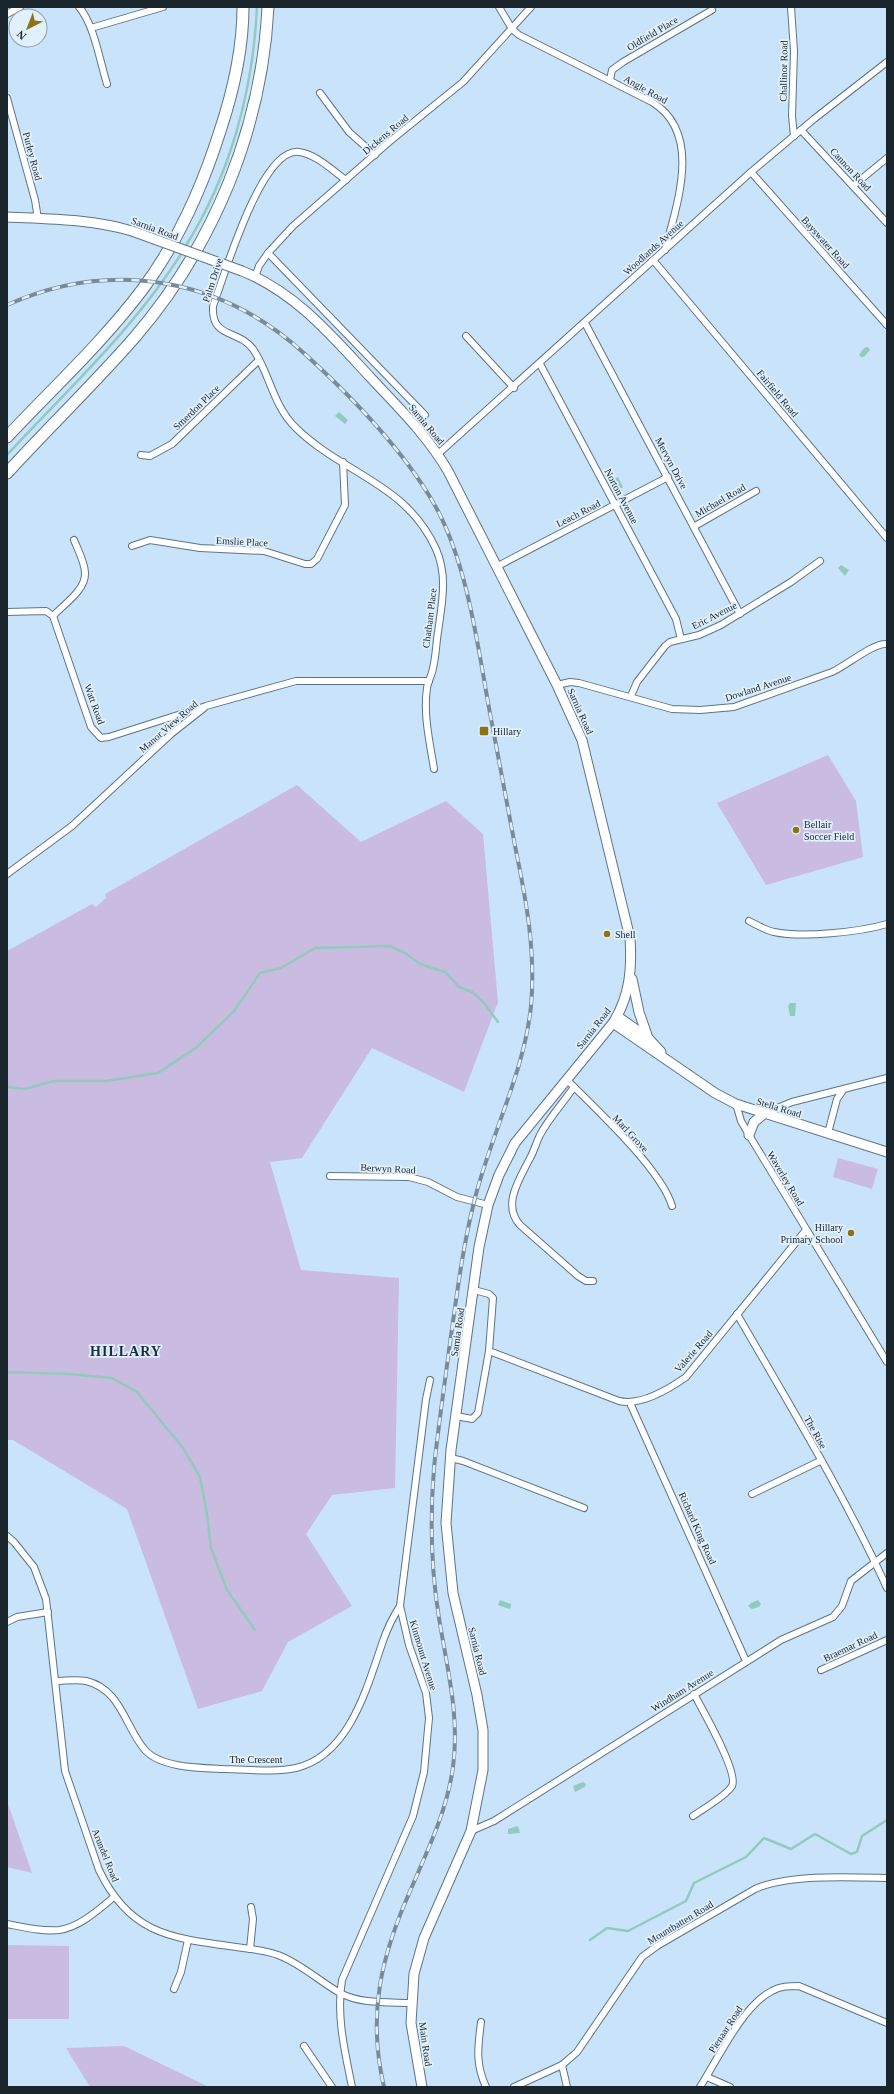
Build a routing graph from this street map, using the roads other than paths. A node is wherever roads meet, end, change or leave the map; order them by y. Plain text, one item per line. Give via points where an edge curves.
1 (20, 7) edge
2 (80, 7) edge
3 (163, 7) edge
4 (243, 7) edge
5 (268, 7) edge
6 (499, 7) edge
7 (531, 7) edge
8 (791, 7) edge
9 (712, 10) dead end
10 (7, 14) edge
11 (92, 28) junction
12 (512, 29) junction
13 (887, 62) edge
14 (610, 80) junction
15 (107, 84) dead end
16 (320, 93) dead end
17 (7, 98) edge
18 (800, 130) junction
19 (794, 136) junction
20 (376, 154) junction
21 (887, 158) edge
22 (751, 172) junction
23 (346, 180) junction
24 (853, 186) junction
25 (7, 217) edge
26 (38, 219) junction
27 (887, 223) edge
28 (666, 250) junction
29 (268, 253) junction
30 (653, 260) junction
31 (255, 277) junction
32 (586, 322) junction
33 (887, 325) edge
34 (466, 336) dead end
35 (258, 360) junction
36 (540, 364) junction
37 (390, 379) junction
38 (514, 388) junction
39 (381, 389) junction
40 (425, 415) dead end
41 (7, 438) edge
42 (438, 454) junction
43 (141, 455) dead end
44 (343, 462) junction
45 (7, 473) edge
46 (668, 477) junction
47 (756, 491) dead end
48 (616, 505) junction
49 (695, 526) junction
50 (887, 538) edge
51 (74, 540) dead end
52 (132, 546) dead end
53 (820, 561) dead end
54 (496, 567) junction
55 (7, 612) edge
56 (740, 614) junction
57 (52, 616) junction
58 (681, 639) junction
59 (887, 644) edge
60 (429, 681) junction
61 (557, 685) junction
62 (631, 696) junction
63 (206, 706) junction
64 (434, 769) dead end
65 (7, 874) edge
66 (749, 921) dead end
67 (887, 924) edge
68 (631, 972) junction
69 (615, 1019) junction
70 (648, 1038) junction
71 (674, 1064) junction
72 (887, 1078) edge
73 (566, 1079) junction
74 (574, 1087) junction
75 (844, 1089) junction
76 (736, 1104) junction
77 (765, 1113) junction
78 (828, 1133) junction
79 (749, 1135) junction
80 (887, 1152) edge
81 (330, 1176) dead end
82 (488, 1205) junction
83 (672, 1206) dead end
84 (806, 1230) junction
85 (593, 1281) dead end
86 (474, 1290) junction
87 (737, 1314) junction
88 (489, 1351) junction
89 (887, 1362) edge
90 (430, 1380) dead end
91 (630, 1403) junction
92 (456, 1416) junction
93 (451, 1458) junction
94 (820, 1461) junction
95 (752, 1494) dead end
96 (584, 1508) dead end
97 (7, 1536) edge
98 (887, 1553) edge
99 (875, 1561) junction
100 (887, 1588) edge
101 (400, 1606) junction
102 (48, 1612) junction
103 (7, 1622) edge
104 (887, 1640) edge
105 (746, 1661) junction
106 (821, 1670) dead end
107 (56, 1682) junction
108 (694, 1694) junction
109 (693, 1816) dead end
110 (471, 1831) junction
111 (887, 1878) edge
112 (114, 1897) junction
113 (251, 1907) dead end
114 (7, 1924) edge
115 (188, 1940) junction
116 (250, 1949) junction
117 (174, 1989) dead end
118 (340, 1993) junction
119 (411, 2003) junction
120 (481, 2022) dead end
121 (887, 2023) edge
122 (304, 2046) dead end
123 (562, 2065) junction
124 (707, 2077) junction
125 (332, 2087) edge
126 (352, 2087) edge
127 (422, 2087) edge
128 (486, 2087) edge
129 (514, 2087) edge
130 (567, 2087) edge
131 (700, 2087) edge
132 (730, 2087) edge

1 - 10 street
2 - 11 street
3 - 11 street
4 - 41 highway via 239,55 226,114 202,185 185,221 160,263 123,314
5 - 45 highway via 266,40 256,104 237,165 206,232 161,304 135,336
6 - 12 street, Angle Road
7 - 12 street, Dickens Road
8 - 19 street, Challinor Road
9 - 14 street, Oldfield Place via 623,62 612,70
11 - 15 street
12 - 14 street, Angle Road via 526,40
12 - 20 street, Dickens Road via 463,82
13 - 18 street, Woodlands Avenue
14 - 28 street, Angle Road via 663,108 669,114 678,134 683,174
16 - 20 street via 349,132
17 - 26 street, Purley Road
18 - 19 street, Woodlands Avenue
18 - 24 street, Cannon Road
19 - 22 street, Woodlands Avenue
20 - 23 street, Dickens Road
21 - 24 street
22 - 28 street, Woodlands Avenue
22 - 33 street, Bayswater Road
23 - 29 street, Dickens Road via 293,226
23 - 35 street, Palm Drive via 308,155 290,153 275,165 241,226 213,306 212,316 219,328 249,345
24 - 27 street, Cannon Road
25 - 26 main road, Sarnia Road
26 - 31 main road, Sarnia Road, bridge via 102,223 132,231
28 - 30 street, Woodlands Avenue
29 - 31 street, Dickens Road
29 - 37 street
30 - 32 street, Woodlands Avenue
30 - 50 street, Fairfield Road
31 - 39 main road, Sarnia Road via 298,304
32 - 36 street, Woodlands Avenue
32 - 46 street, Mervyn Drive
34 - 38 street
35 - 43 street, Smerdon Place via 172,444 150,456
35 - 44 street, Palm Drive via 275,400 288,420 303,435
36 - 38 street, Woodlands Avenue
36 - 48 street, Norton Avenue
37 - 39 street
37 - 40 street
38 - 42 street, Woodlands Avenue
39 - 42 main road, Sarnia Road via 410,419
42 - 54 main road, Sarnia Road
44 - 52 street, Emslie Place via 343,511 311,564 264,552 200,548 156,540
44 - 60 street, Chatham Place via 380,485 413,511 424,525 436,549 442,567 444,597 434,667
46 - 48 street, Leach Road
46 - 49 street, Mervyn Drive
47 - 49 street, Michael Road
48 - 54 street, Leach Road
48 - 58 street, Norton Avenue via 676,619
49 - 56 street, Mervyn Drive
51 - 57 street via 85,572 84,580 75,594
53 - 56 street, Eric Avenue
54 - 61 main road, Sarnia Road
55 - 57 street via 46,611
56 - 58 street, Eric Avenue via 699,635
57 - 63 street, Watt Road via 91,727 101,738
58 - 62 street, Eric Avenue via 670,642 658,653 637,682
59 - 62 street, Dowland Avenue via 876,645 832,672 734,707 672,709
60 - 63 street, Manor View Road via 305,680
60 - 64 street, Chatham Place via 426,695 427,722
61 - 62 street, Dowland Avenue via 578,683
61 - 68 main road, Sarnia Road via 584,747 630,938
63 - 65 street, Manor View Road via 171,734 72,826
66 - 67 street via 773,932 786,934 814,934
68 - 69 main road, Sarnia Road via 627,996
68 - 70 main road via 639,1012
69 - 70 main road, Stella Road
69 - 71 main road, Stella Road
69 - 73 main road, Sarnia Road
70 - 71 main road, Stella Road
71 - 76 main road, Stella Road
72 - 75 street
73 - 74 street, Marl Grove
73 - 82 main road, Sarnia Road via 515,1143
74 - 83 street, Marl Grove via 650,1169 666,1190
74 - 85 street via 540,1135 516,1187 512,1208 513,1215 520,1225 578,1276 586,1281
75 - 77 street via 792,1102
75 - 78 street via 837,1099
76 - 77 main road, Stella Road
76 - 79 street, Waverley Road
77 - 78 main road, Stella Road
77 - 79 main road via 754,1122
78 - 80 main road, Stella Road
79 - 84 street, Waverley Road
81 - 82 street, Berwyn Road via 409,1177 428,1182 457,1197
82 - 86 main road, Sarnia Road via 479,1247
84 - 87 street, Valerie Road
84 - 89 street, Waverley Road
86 - 88 street via 489,1294 493,1298
86 - 92 main road, Sarnia Road
87 - 91 street, Valerie Road via 686,1376 669,1388
87 - 94 street, The Rise
88 - 91 street
88 - 92 street via 478,1413 472,1419
90 - 101 street, Kinmount Avenue
91 - 105 street, Richard King Road
92 - 93 main road, Sarnia Road
93 - 96 street
93 - 110 main road, Sarnia Road via 446,1523 449,1561 457,1614 483,1730 483,1770
94 - 95 street
94 - 99 street, The Rise
97 - 102 street, Arundel Road via 27,1557 36,1571 46,1598
98 - 99 street, Windham Avenue
99 - 100 street
99 - 105 street, Windham Avenue via 851,1581 842,1606 833,1617 781,1640
101 - 107 street, The Crescent via 387,1630 351,1721 323,1756 312,1763 295,1768 215,1768 166,1763 146,1750 107,1691 85,1681
101 - 118 street, Kinmount Avenue via 409,1645 426,1694 428,1718 424,1772 413,1816 397,1858 348,1963
102 - 103 street via 17,1617
102 - 107 street, Arundel Road
104 - 106 street, Braemar Road
105 - 108 street, Windham Avenue
107 - 112 street, Arundel Road via 65,1771 99,1870
108 - 109 street via 734,1778 728,1791
108 - 110 street, Windham Avenue via 494,1821
110 - 119 main road, Sarnia Road via 418,1954
111 - 123 street, Mountbatten Road via 786,1880 755,1889 657,1946 642,1958 577,2052
112 - 114 street via 85,1919 63,1929 51,1930
112 - 115 street, Arundel Road via 140,1922 168,1936
113 - 116 street via 253,1919
115 - 116 street, Arundel Road
115 - 117 street via 181,1972
116 - 118 street, Arundel Road via 284,1957
118 - 119 street, Arundel Road via 360,2000
118 - 126 street, Kinmount Avenue via 341,2023
119 - 127 main road, Main Road via 413,2042
120 - 128 street via 478,2060
121 - 124 street, Pienaar Road via 799,1986 773,1990 747,2012
122 - 125 street
123 - 129 street, Mountbatten Road
123 - 130 street
124 - 131 street, Pienaar Road
124 - 132 street

